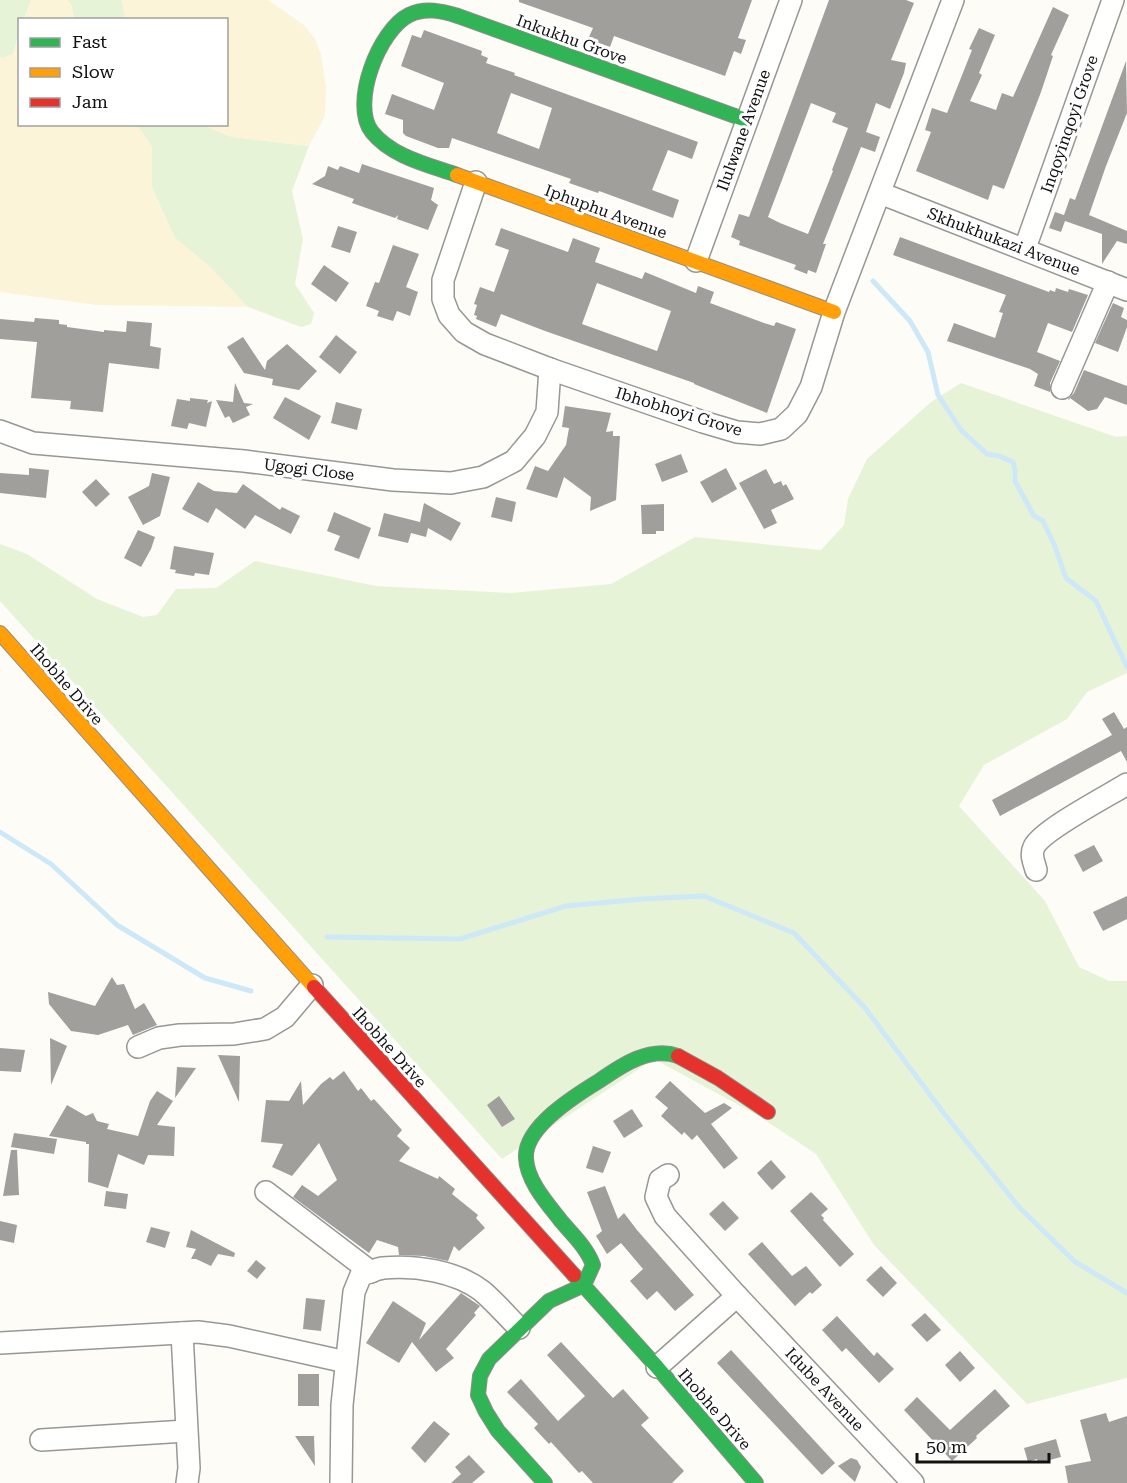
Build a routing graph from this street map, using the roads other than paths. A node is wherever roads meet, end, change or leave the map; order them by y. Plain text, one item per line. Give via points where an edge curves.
1 (790, 0) edge
2 (953, 0) edge
3 (1113, 0) edge
4 (746, 120) junction
5 (372, 133) joint
6 (476, 182) junction
7 (880, 193) junction
8 (1025, 248) junction
9 (696, 261) junction
10 (1118, 286) edge
11 (834, 312) junction
12 (550, 369) junction
13 (1062, 388) dead end
14 (0, 431) edge
15 (0, 633) edge
16 (1127, 784) edge
17 (1036, 870) dead end
18 (312, 985) junction
19 (138, 1047) dead end
20 (768, 1112) dead end
21 (668, 1175) dead end
22 (266, 1192) dead end
23 (371, 1272) junction
24 (584, 1285) junction
25 (737, 1296) junction
26 (519, 1328) junction
27 (182, 1333) junction
28 (0, 1343) edge
29 (346, 1362) junction
30 (657, 1367) junction
31 (186, 1431) junction
32 (41, 1440) dead end
33 (187, 1483) edge
34 (341, 1483) edge
35 (545, 1483) edge
36 (756, 1483) edge
37 (914, 1483) edge

1 - 4 street, Ilulwane Avenue
2 - 7 street, Ibhobhoyi Grove
3 - 8 street, Inqoyinqoyi Grove
4 - 5 street, Inkukhu Grove via 481,24 427,10 406,17 384,40 364,102
4 - 9 street, Ilulwane Avenue
5 - 6 street, Iphuphu Avenue via 405,156
6 - 9 street, Iphuphu Avenue
6 - 12 street, Ibhobhoyi Grove via 443,280 443,299 449,315 464,332 485,344
7 - 8 street, Skhukhukazi Avenue
7 - 11 street, Ibhobhoyi Grove
8 - 10 street, Skhukhukazi Avenue
9 - 11 street, Iphuphu Avenue
10 - 13 street
11 - 12 street, Ibhobhoyi Grove via 801,408 781,429 760,434 703,422
12 - 14 street, Ugogi Close via 547,412 535,436 514,461 483,477 451,483 33,443
15 - 18 street, Ihobhe Drive
16 - 17 street via 1049,831 1034,846
18 - 19 street via 285,1017 265,1029 180,1035
18 - 24 street, Ihobhe Drive
20 - 24 street via 686,1060 659,1052 626,1064 538,1128 525,1154 529,1175 589,1254 593,1265
21 - 25 street, Idube Avenue via 660,1180 656,1197 662,1210
22 - 23 street
23 - 26 street via 410,1268 457,1277 480,1289
23 - 29 street via 361,1275 354,1292
24 - 26 street via 549,1301
24 - 30 street, Ihobhe Drive
25 - 30 street
25 - 37 street, Idube Avenue
26 - 35 street via 489,1359 480,1376 478,1395 498,1431
27 - 28 street
27 - 29 street via 229,1336
27 - 31 street
29 - 34 street
30 - 36 street, Ihobhe Drive
31 - 32 street
31 - 33 street

